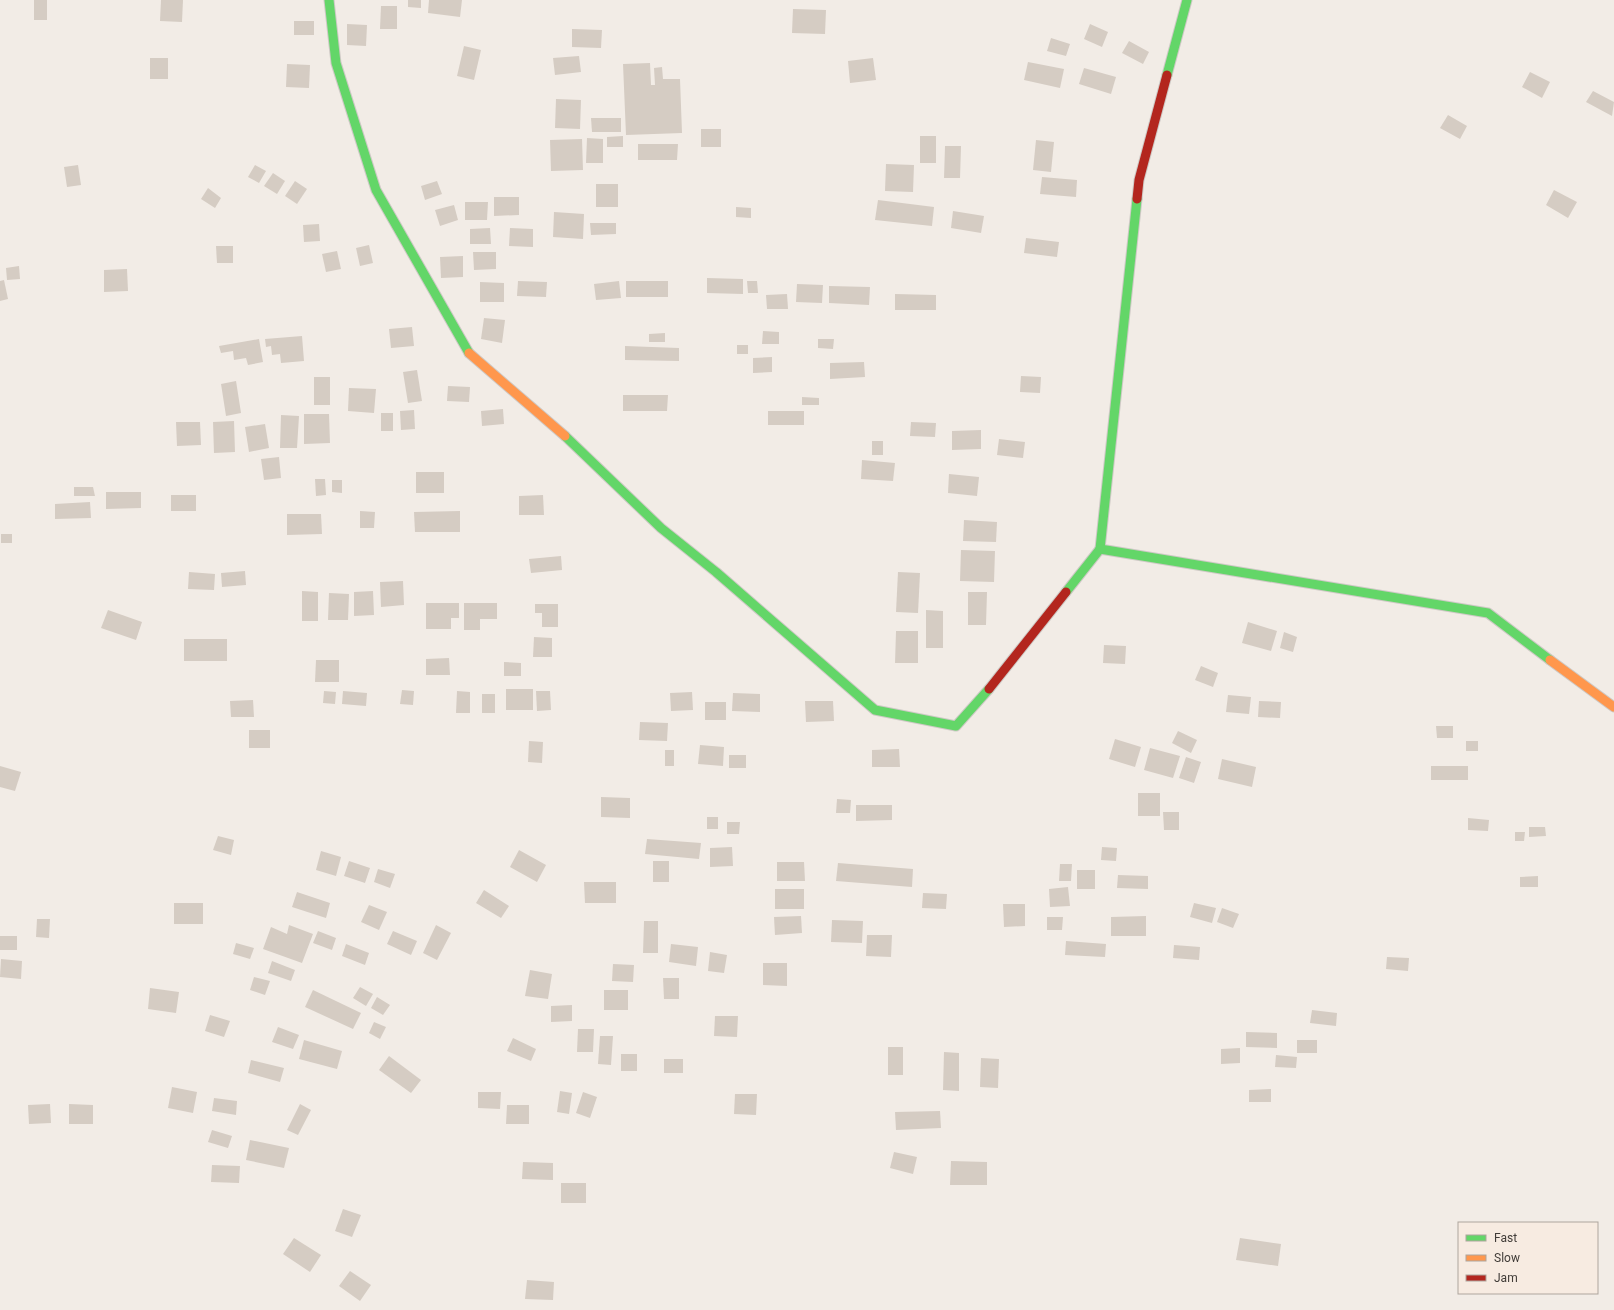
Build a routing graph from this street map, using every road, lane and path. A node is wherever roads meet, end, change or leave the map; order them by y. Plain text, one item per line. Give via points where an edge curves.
1 (329, 0) edge
2 (1187, 0) edge
3 (1100, 549) junction
4 (1614, 707) edge

1 - 3 street via 336,63 376,190 470,354 577,446 662,528 875,710 956,726 1004,672
2 - 3 street via 1140,180
3 - 4 street via 1488,613

